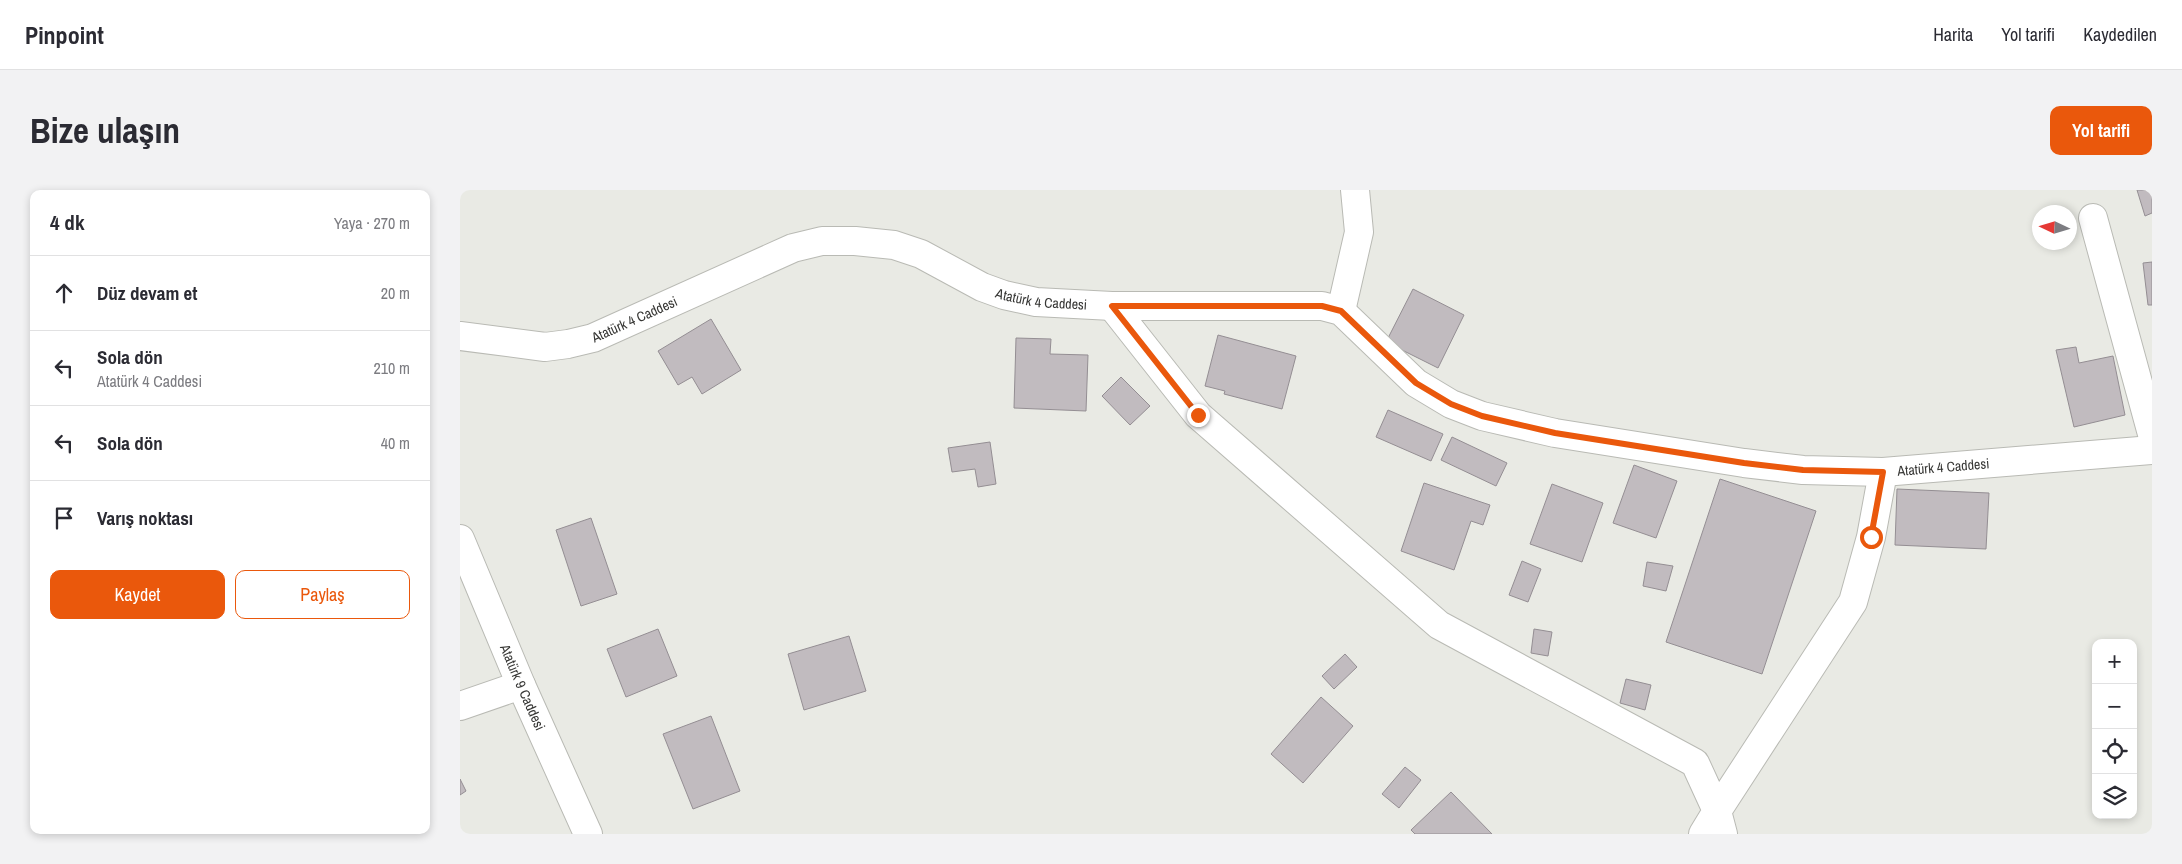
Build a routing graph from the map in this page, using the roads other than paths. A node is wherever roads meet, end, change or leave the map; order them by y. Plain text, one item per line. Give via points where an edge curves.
1 (1355, 190) edge
2 (2093, 218) dead end
3 (1112, 306) junction
4 (1341, 311) junction
5 (460, 336) edge
6 (2152, 434) edge
7 (2152, 450) edge
8 (1883, 472) junction
9 (460, 539) edge
10 (521, 686) junction
11 (460, 706) edge
12 (1720, 822) edge
13 (588, 834) edge
14 (1703, 834) edge

1 - 4 street via 1359,232
2 - 6 street
3 - 4 street, Atatürk 4 Caddesi via 1322,306
3 - 5 street, Atatürk 4 Caddesi via 1036,302 1004,295 982,287 921,254 894,245 822,241 786,251 593,338 545,347
3 - 12 street via 1198,415 1439,625 1695,763
4 - 8 street, Atatürk 4 Caddesi via 1416,383 1451,404 1482,416 1555,433 1744,463 1803,470
7 - 8 street, Atatürk 4 Caddesi
8 - 12 street via 1854,602
9 - 10 street, Atatürk 9 Caddesi
10 - 11 street
10 - 13 street, Atatürk 9 Caddesi
12 - 14 street

